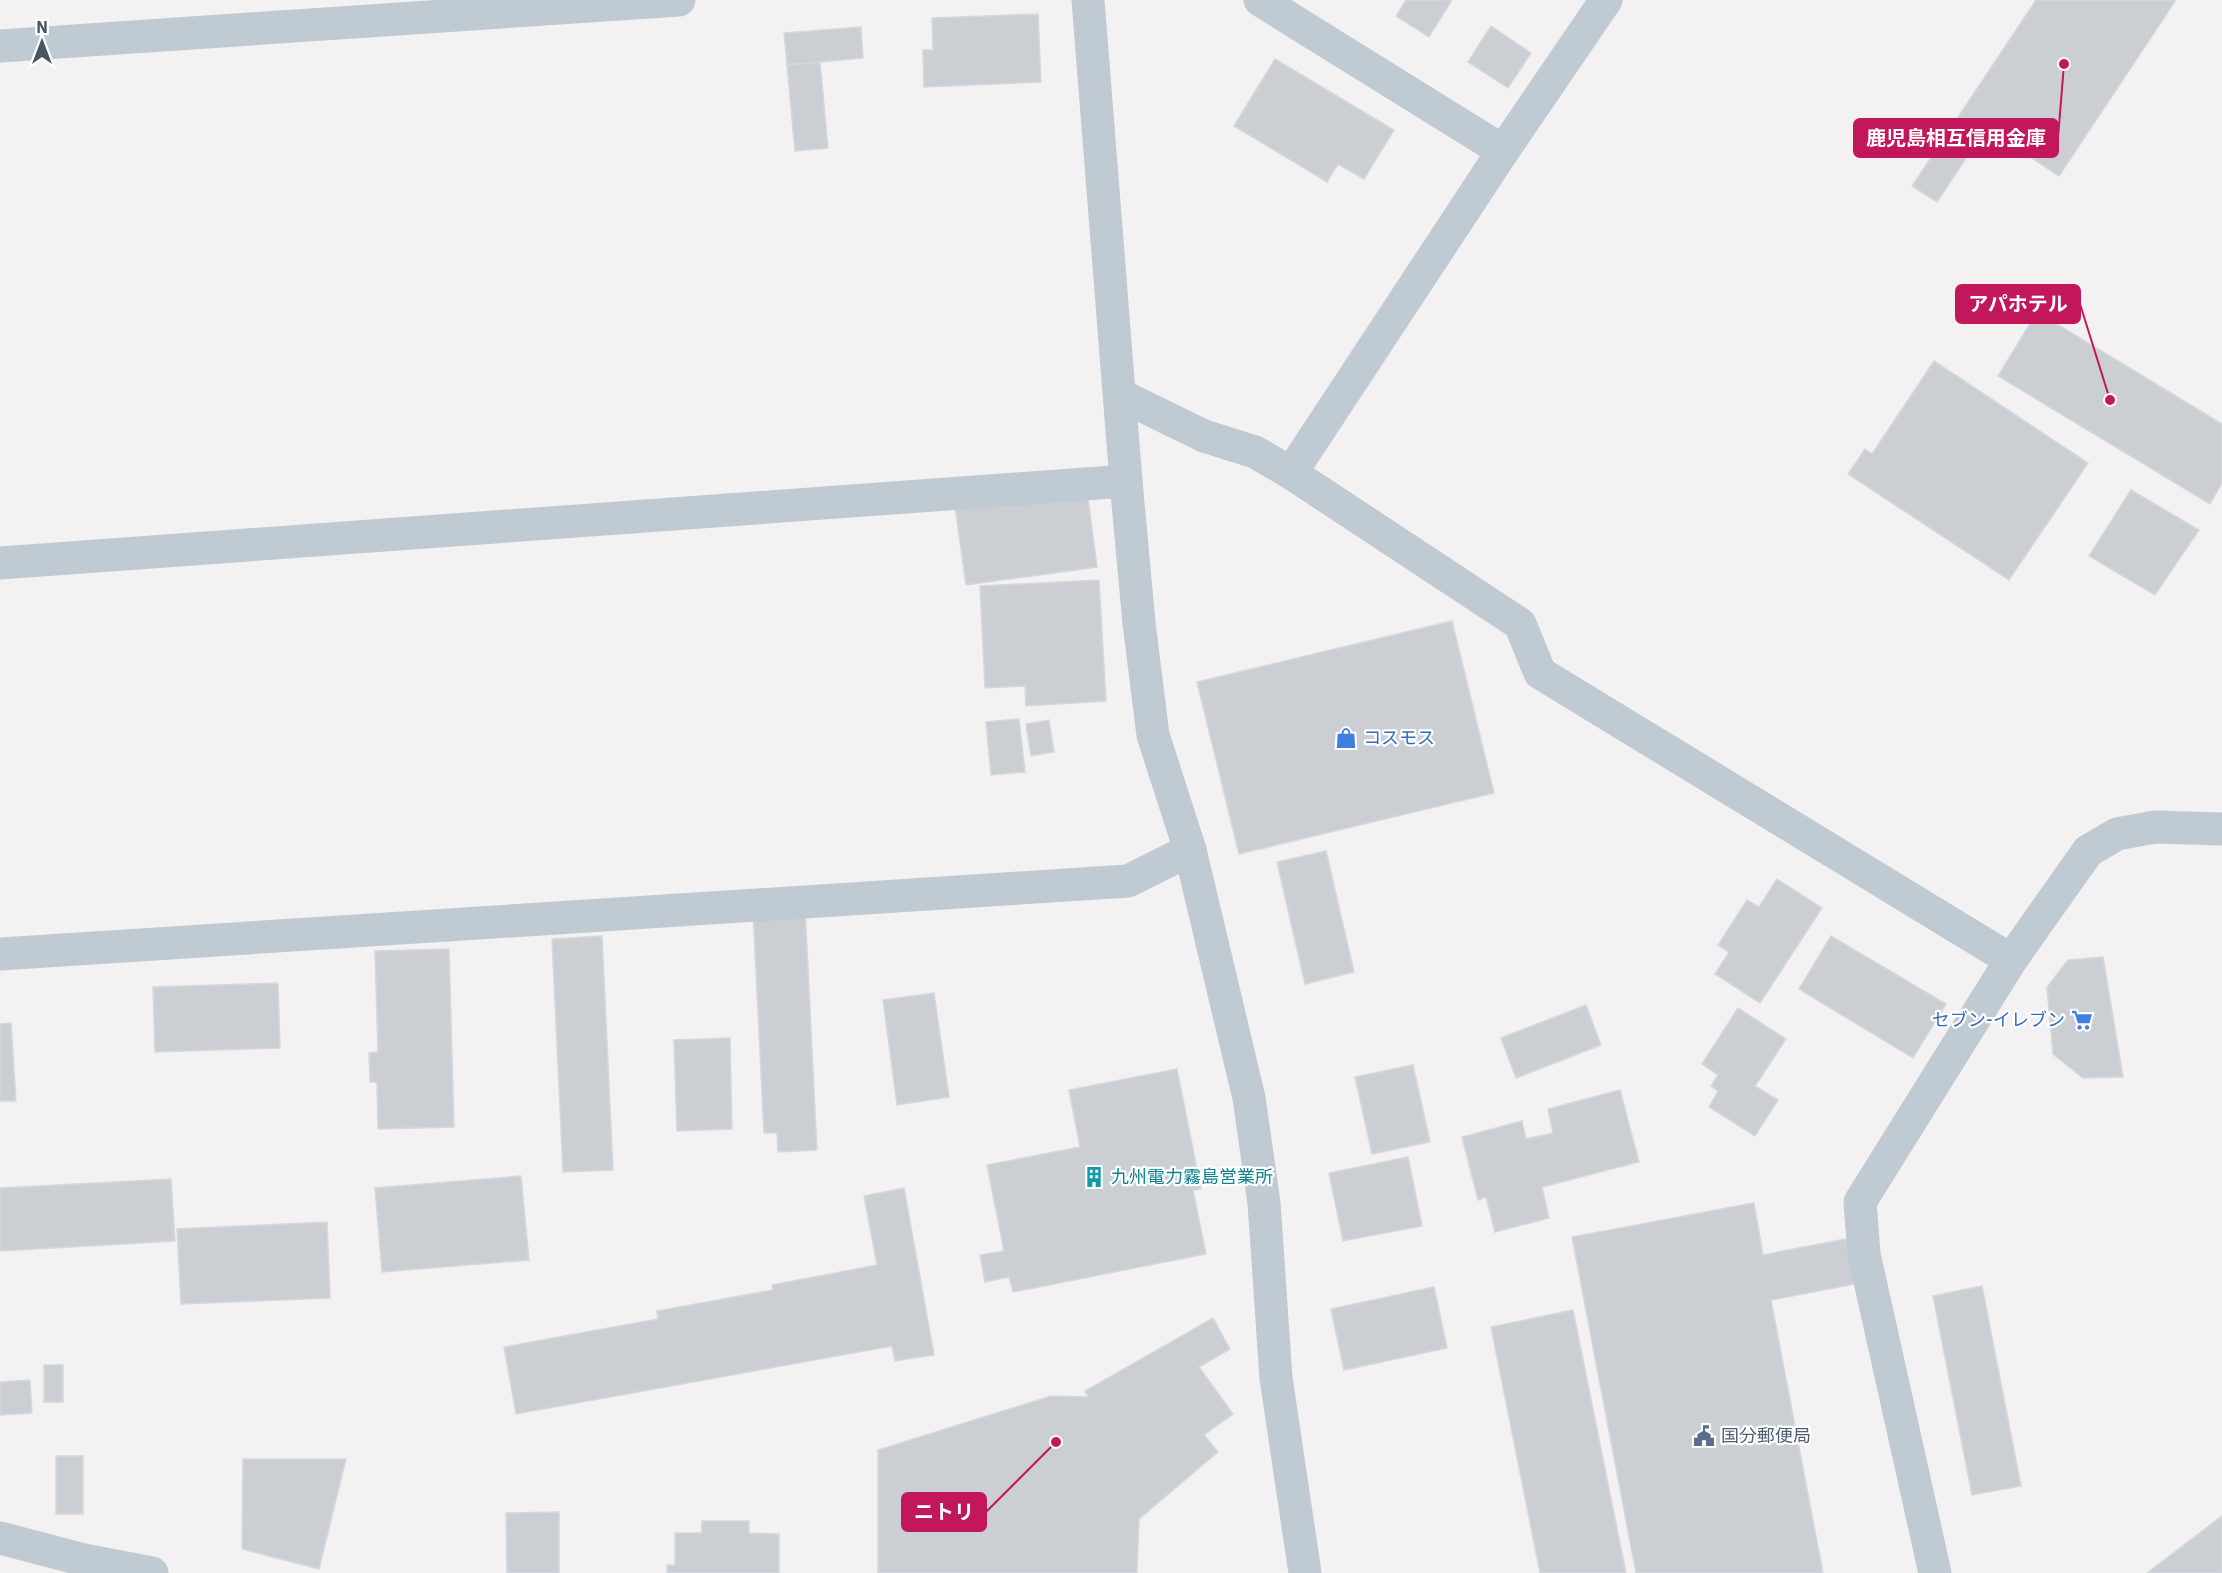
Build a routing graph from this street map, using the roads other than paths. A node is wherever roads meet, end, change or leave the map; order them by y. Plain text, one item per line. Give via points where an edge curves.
1 (680, 0) edge
2 (1088, 0) edge
3 (1260, 0) edge
4 (1606, 0) edge
5 (0, 46) edge
6 (1503, 151) junction
7 (1120, 395) junction
8 (1291, 473) junction
9 (1126, 481) junction
10 (0, 563) edge
11 (2222, 829) edge
12 (1190, 850) junction
13 (0, 954) edge
14 (2011, 960) junction
15 (0, 1539) edge
16 (152, 1573) edge
17 (1305, 1573) edge
18 (1935, 1573) edge

1 - 5 street
2 - 7 street
3 - 6 street
4 - 6 street
6 - 8 street
7 - 8 street via 1204,436 1255,452
7 - 9 street
8 - 14 street via 1520,624 1540,673
9 - 10 street
9 - 12 street via 1153,735
11 - 14 street via 2155,827 2117,834 2088,851
12 - 13 street via 1128,881
12 - 17 street via 1250,1098 1264,1203 1276,1378
14 - 18 street via 1860,1202 1864,1254
15 - 16 street

